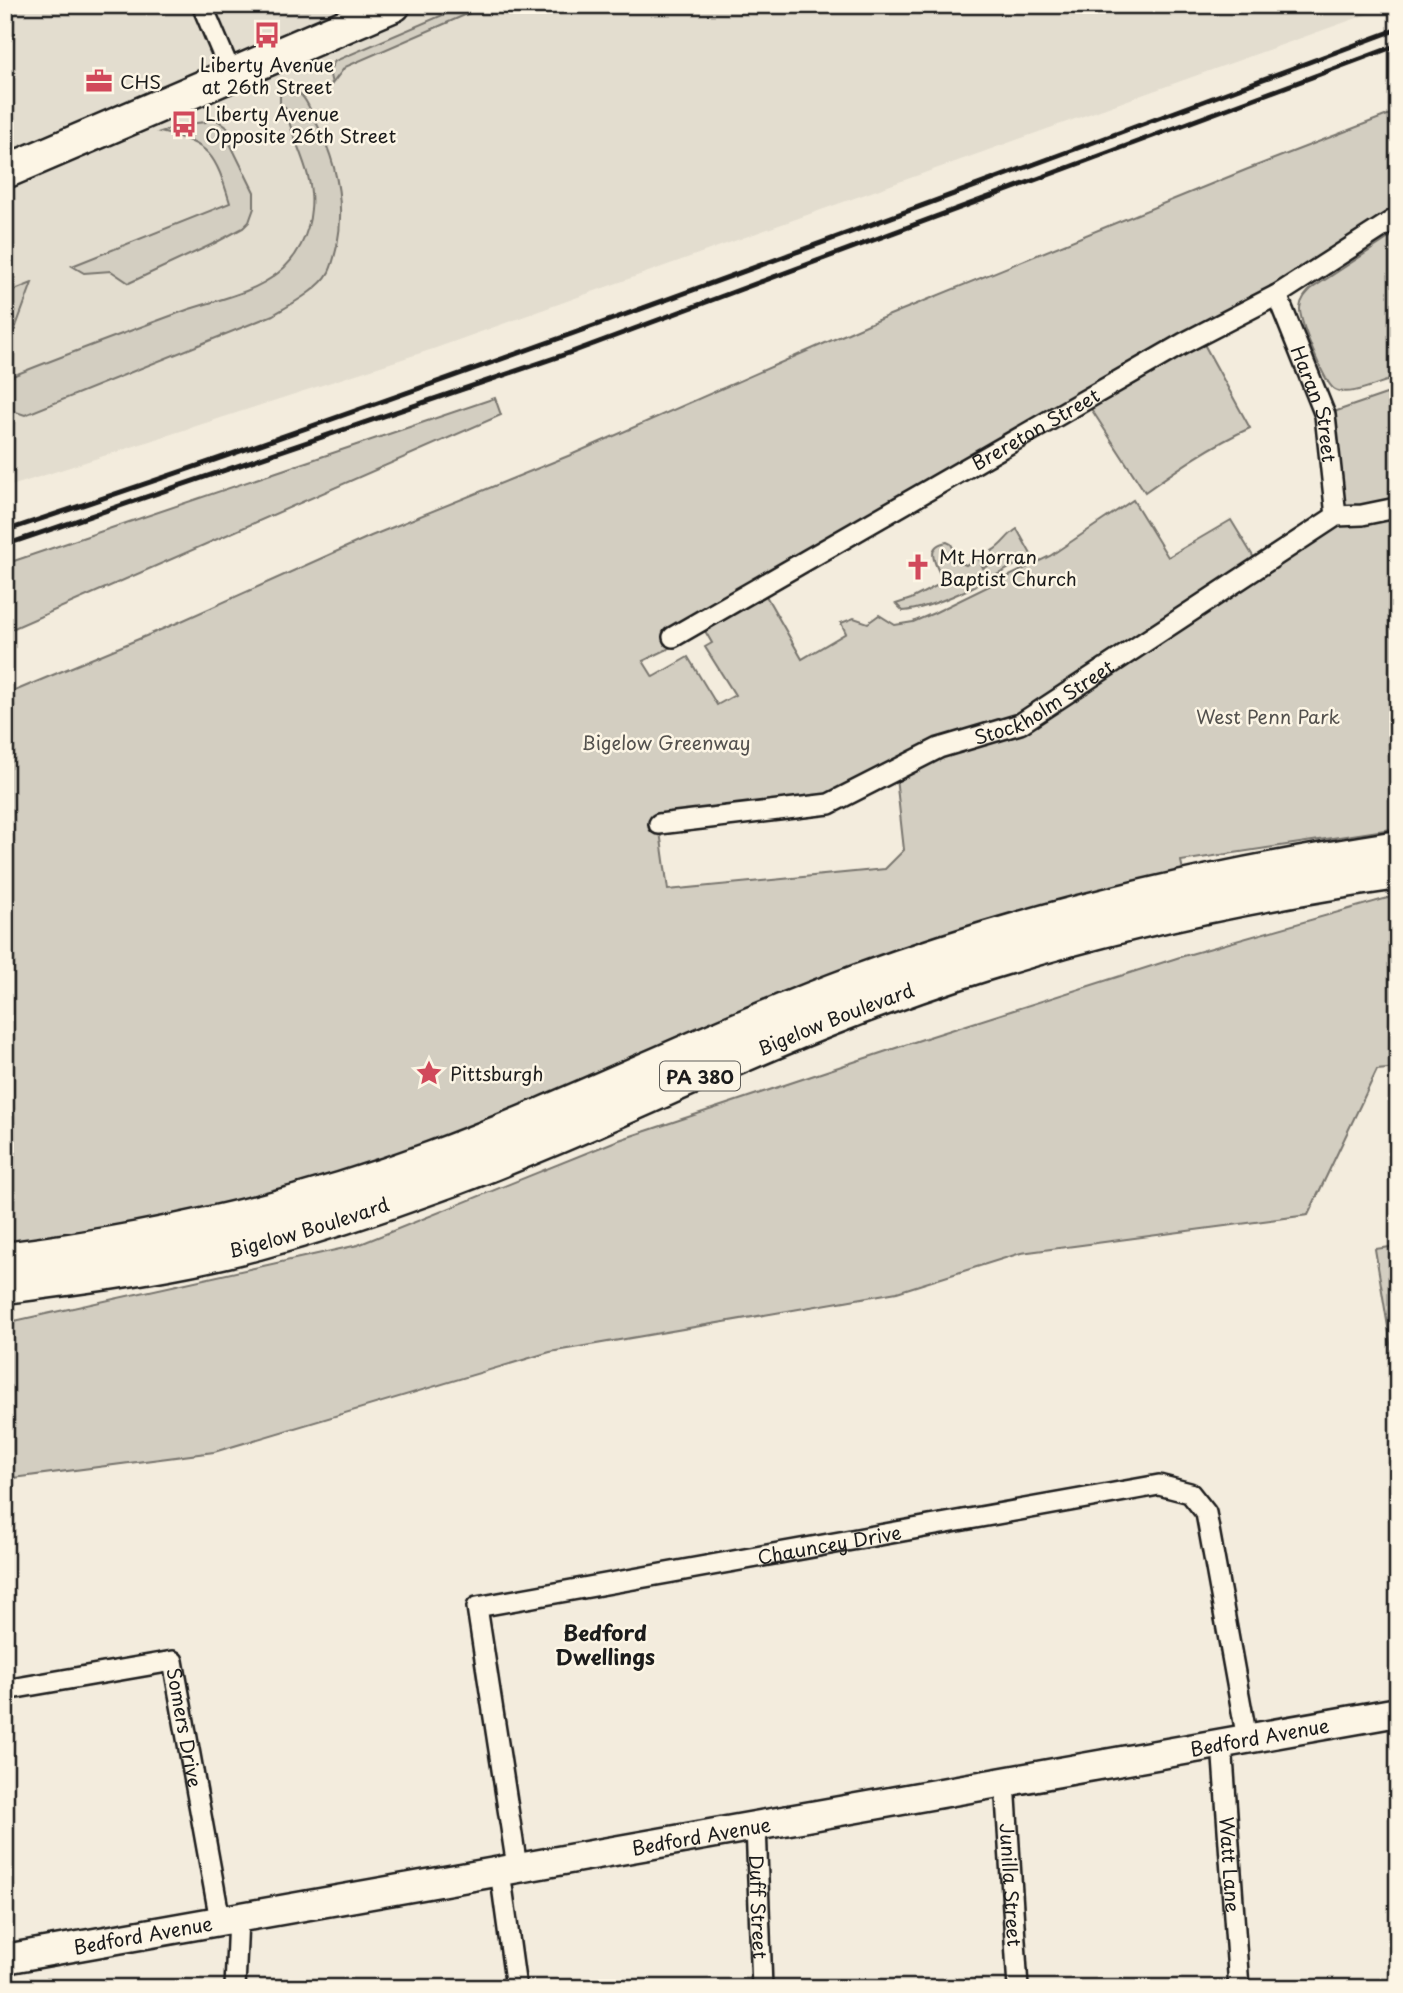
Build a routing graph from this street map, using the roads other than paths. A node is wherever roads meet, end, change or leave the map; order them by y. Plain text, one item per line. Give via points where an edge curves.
1 (202, 5) edge
2 (394, 5) edge
3 (232, 75) junction
4 (5, 172) edge
5 (1398, 217) edge
6 (1277, 295) junction
7 (1396, 508) edge
8 (1335, 516) junction
9 (673, 637) dead end
10 (659, 824) dead end
11 (1398, 847) edge
12 (1398, 873) edge
13 (5, 1259) edge
14 (5, 1287) edge
15 (5, 1690) edge
16 (1398, 1712) edge
17 (1235, 1741) junction
18 (1005, 1782) junction
19 (756, 1825) junction
20 (509, 1869) junction
21 (229, 1919) junction
22 (5, 1959) edge
23 (235, 1988) edge
24 (516, 1988) edge
25 (762, 1988) edge
26 (1018, 1988) edge
27 (1239, 1988) edge

1 - 3 street
2 - 3 main road
3 - 4 main road
5 - 6 street, Brereton Street
6 - 8 street, Haran Street via 1325,415
6 - 9 street, Brereton Street via 1184,343
7 - 8 street, Stockholm Street
8 - 10 street, Stockholm Street via 1020,724 939,748 829,804
11 - 13 main road, Bigelow Boulevard / PA 380 via 1268,869 1096,907 972,943 776,1013 509,1128 359,1184 225,1222
12 - 14 main road, Bigelow Boulevard / PA 380 via 1267,895 1046,945 821,1023 547,1142 344,1217 255,1244 175,1261
15 - 21 street, Somers Drive via 173,1661
16 - 17 street, Bedford Avenue
17 - 18 street, Bedford Avenue
17 - 20 street, Chauncey Drive via 1206,1513 1190,1493 1159,1485 477,1607
17 - 27 street, Watt Lane
18 - 19 street, Bedford Avenue
18 - 26 street, Junilla Street
19 - 20 street, Bedford Avenue
19 - 25 street, Duff Street
20 - 21 street, Bedford Avenue
20 - 24 street
21 - 22 street, Bedford Avenue
21 - 23 street

